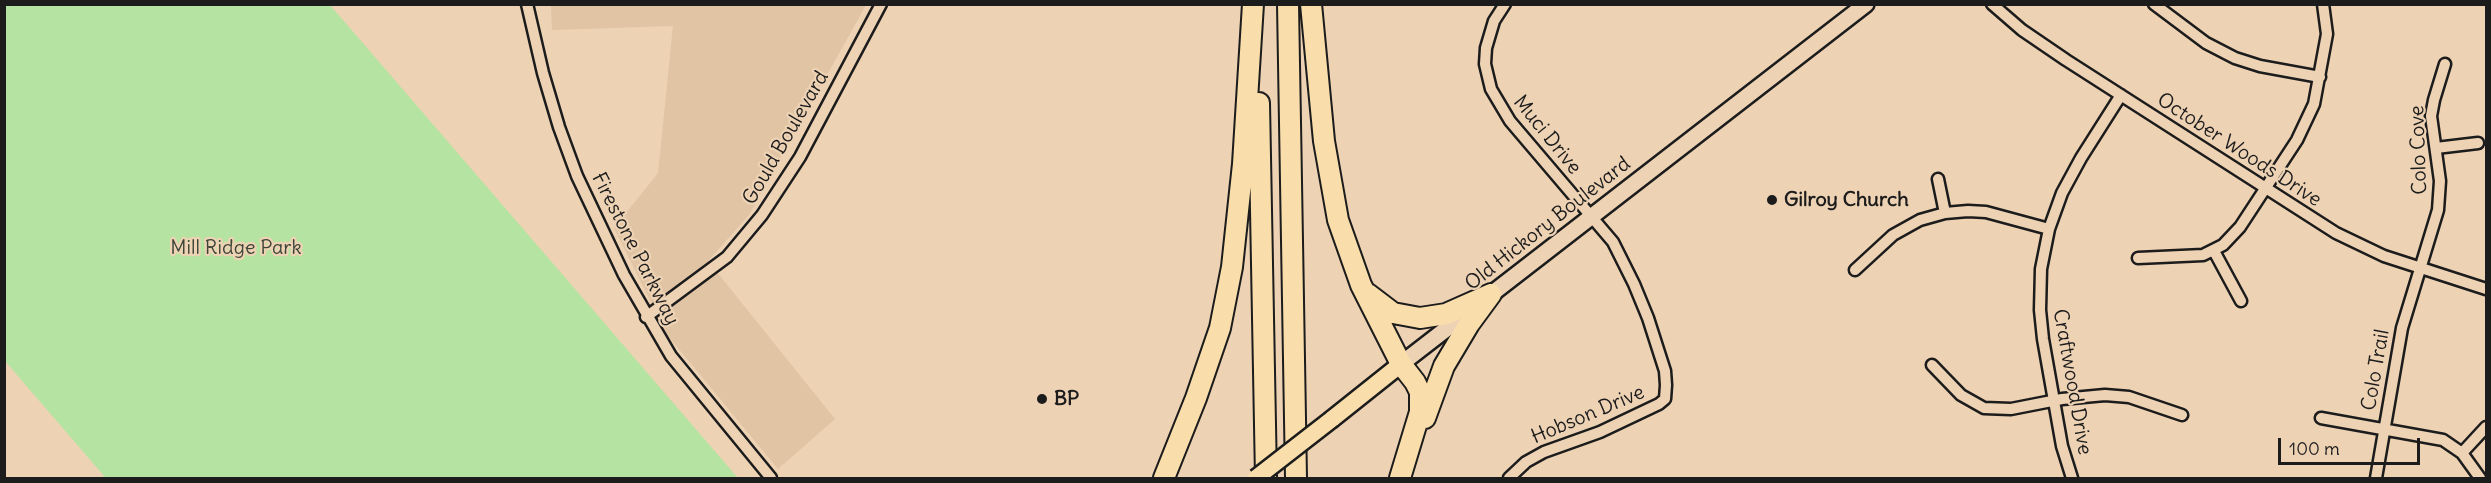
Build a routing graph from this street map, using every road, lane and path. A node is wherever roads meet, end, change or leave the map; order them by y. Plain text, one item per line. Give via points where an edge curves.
1 (527, 4) edge
2 (880, 4) edge
3 (1255, 4) edge
4 (1288, 4) edge
5 (1311, 4) edge
6 (1505, 4) edge
7 (1866, 4) edge
8 (1992, 4) edge
9 (2154, 4) edge
10 (2323, 4) edge
11 (2445, 64) dead end
12 (2320, 76) junction
13 (2121, 95) junction
14 (2478, 143) dead end
15 (2436, 148) junction
16 (1938, 179) dead end
17 (2265, 188) junction
18 (1945, 213) junction
19 (1591, 216) junction
20 (2049, 229) junction
21 (2214, 251) junction
22 (2138, 258) dead end
23 (2419, 269) junction
24 (1855, 270) dead end
25 (1361, 285) junction
26 (2487, 289) edge
27 (1491, 294) junction
28 (2241, 301) dead end
29 (646, 318) junction
30 (1401, 364) junction
31 (1932, 365) dead end
32 (2053, 400) junction
33 (2182, 414) dead end
34 (2321, 418) dead end
35 (2487, 427) edge
36 (2384, 428) junction
37 (2462, 453) junction
38 (771, 478) edge
39 (1164, 478) edge
40 (1256, 478) edge
41 (1266, 478) edge
42 (1296, 478) edge
43 (1401, 478) edge
44 (1509, 478) edge
45 (2072, 478) edge
46 (2376, 478) edge
47 (2480, 478) edge

1 - 29 street, Firestone Parkway via 543,74 577,176
2 - 29 street, Gould Boulevard via 800,157 762,215 727,257
3 - 39 highway via 1232,267 1220,328
3 - 41 highway
4 - 42 highway
5 - 25 highway via 1330,182 1344,239
6 - 19 street, Muci Drive via 1494,21 1486,48 1491,88 1510,121
7 - 19 main road, Old Hickory Boulevard
8 - 13 street, October Woods Drive via 2035,39
9 - 12 street via 2206,43 2235,58
10 - 12 street via 2327,34
11 - 15 street, Colo Cove via 2432,109
12 - 17 street via 2304,126
13 - 17 street, October Woods Drive
13 - 20 street, Craftwood Drive via 2068,182
14 - 15 street
15 - 23 street, Colo Cove via 2439,203
16 - 18 street
17 - 21 street via 2236,232
17 - 23 street, October Woods Drive via 2344,237
18 - 20 street via 1979,211
18 - 24 street via 1920,220 1893,235
19 - 27 main road, Old Hickory Boulevard
19 - 44 street, Hobson Drive via 1613,242 1639,294 1665,371 1666,396 1659,404 1631,418 1531,459
20 - 32 street, Craftwood Drive via 2041,269 2040,310
21 - 22 street via 2188,257
21 - 28 street
23 - 26 street, October Woods Drive
23 - 36 street, Colo Trail via 2402,328
25 - 27 highway via 1387,310 1412,318 1436,317
25 - 30 highway
27 - 30 main road, Old Hickory Boulevard
27 - 43 highway via 1444,366
29 - 38 street, Firestone Parkway via 693,386
30 - 40 main road, Old Hickory Boulevard, bridge
30 - 43 highway via 1417,384 1421,400
31 - 32 street via 1961,395 1984,408 2011,409
32 - 33 street via 2113,395
32 - 45 street, Craftwood Drive
34 - 36 street
35 - 37 street
36 - 37 street via 2438,439
36 - 46 street, Colo Trail
37 - 47 street

